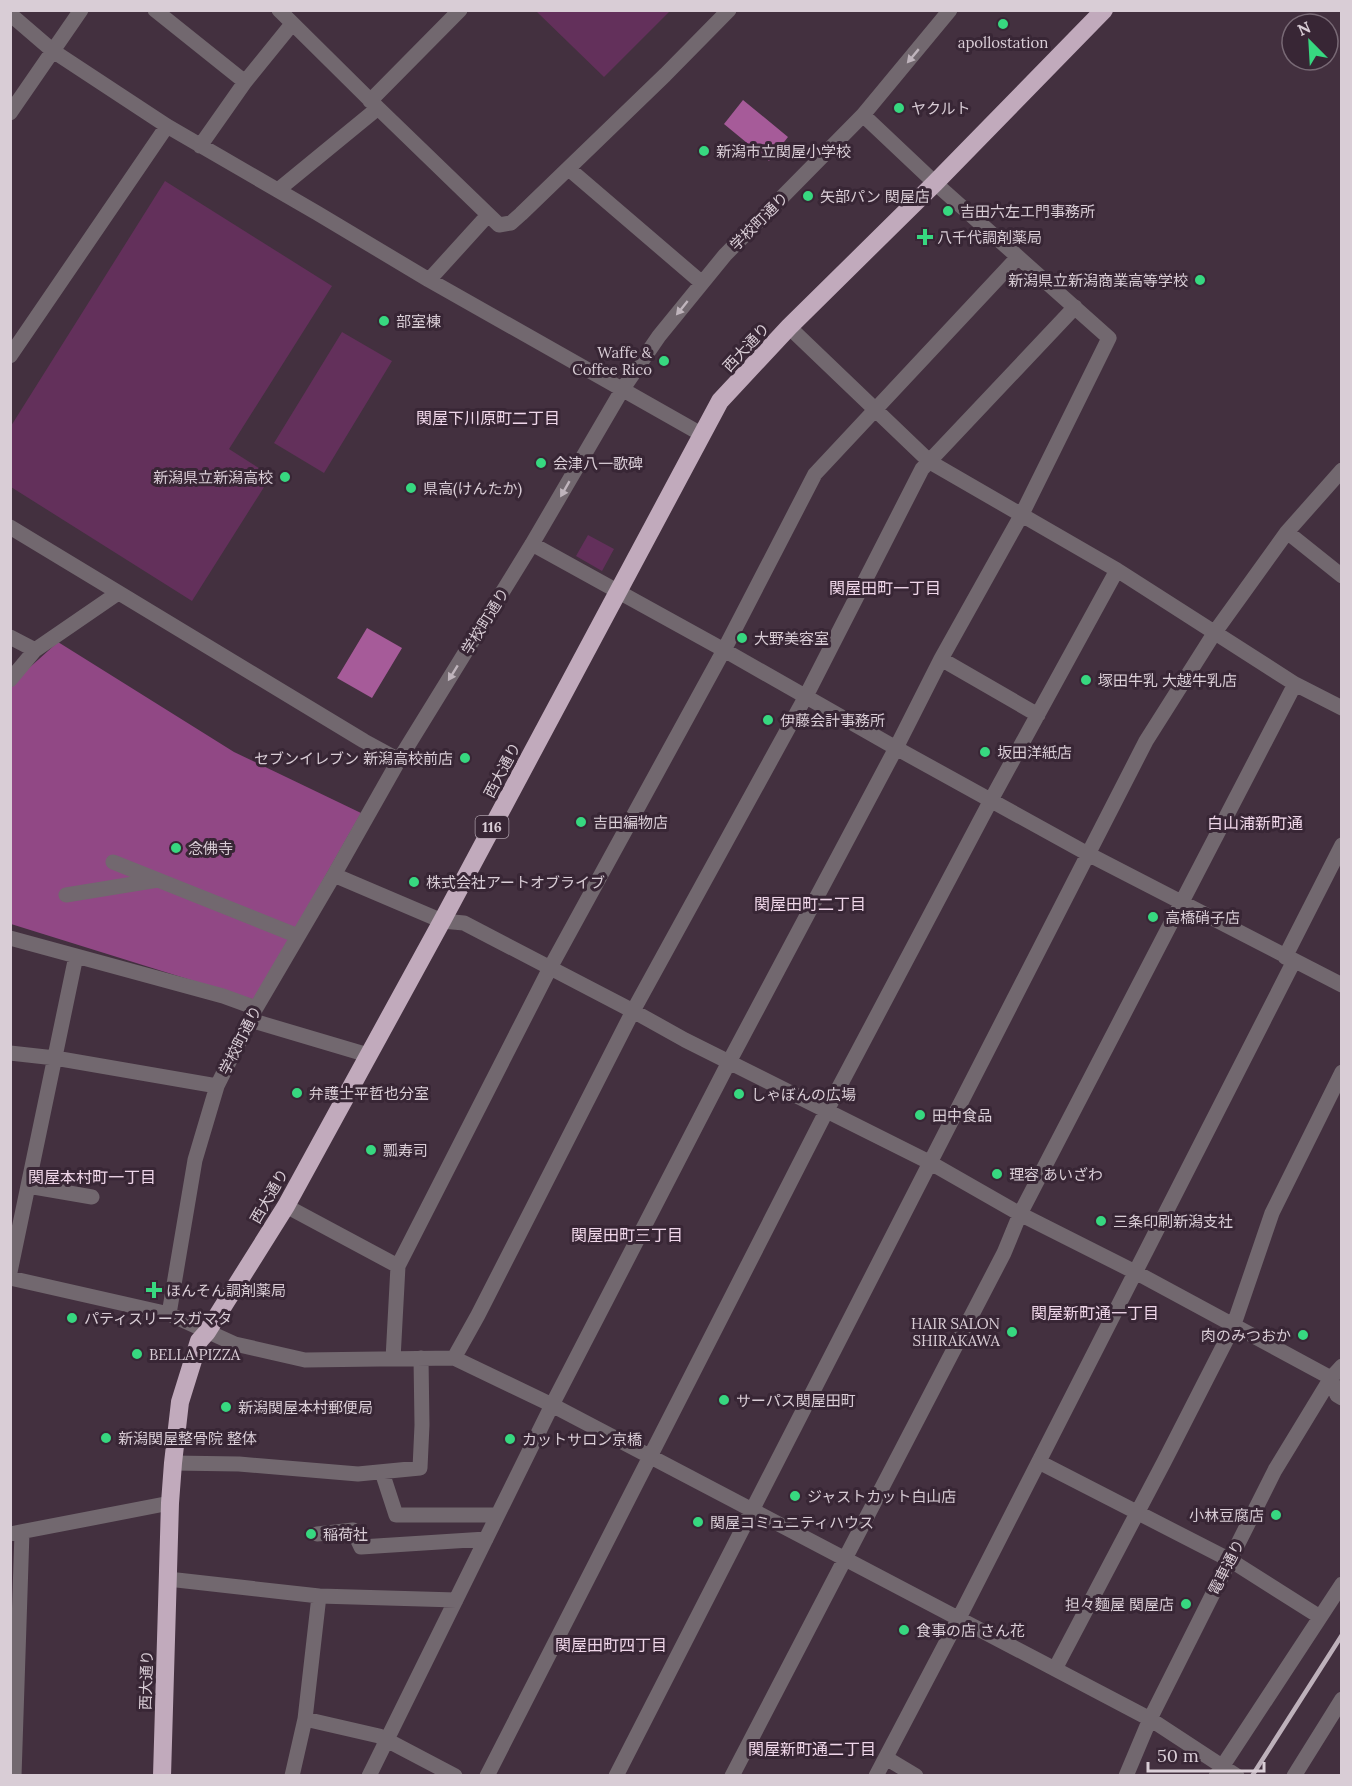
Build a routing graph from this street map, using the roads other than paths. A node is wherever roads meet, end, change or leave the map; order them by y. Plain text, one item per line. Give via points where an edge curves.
1 (81, 10) edge
2 (155, 10) edge
3 (279, 10) edge
4 (460, 10) edge
5 (729, 10) edge
6 (950, 10) edge
7 (1104, 10) edge
8 (10, 14) edge
9 (292, 24) junction
10 (53, 51) junction
11 (245, 82) junction
12 (374, 105) junction
13 (10, 113) edge
14 (863, 115) junction
15 (167, 126) junction
16 (200, 146) junction
17 (569, 169) junction
18 (935, 183) junction
19 (278, 190) junction
20 (488, 215) junction
21 (1018, 257) junction
22 (429, 280) junction
23 (702, 283) junction
24 (1075, 307) junction
25 (789, 327) junction
26 (10, 356) edge
27 (622, 390) junction
28 (875, 411) junction
29 (701, 434) junction
30 (930, 462) junction
31 (1341, 470) edge
32 (1022, 514) junction
33 (10, 527) edge
34 (1287, 532) junction
35 (532, 544) junction
36 (1117, 570) junction
37 (1341, 576) edge
38 (618, 591) junction
39 (117, 592) junction
40 (1215, 632) junction
41 (10, 637) edge
42 (34, 650) junction
43 (724, 650) junction
44 (941, 659) junction
45 (10, 681) edge
46 (1295, 684) junction
47 (806, 696) junction
48 (1341, 708) edge
49 (1038, 715) junction
50 (896, 748) junction
51 (399, 760) junction
52 (991, 800) junction
53 (1341, 845) edge
54 (1088, 854) junction
55 (113, 862) dead end
56 (334, 875) junction
57 (161, 880) junction
58 (66, 895) dead end
59 (1181, 903) junction
60 (442, 921) junction
61 (298, 936) junction
62 (10, 938) edge
63 (76, 956) junction
64 (1290, 959) junction
65 (550, 968) junction
66 (1341, 986) edge
67 (633, 1011) junction
68 (253, 1014) junction
69 (10, 1053) edge
70 (368, 1056) junction
71 (55, 1058) junction
72 (729, 1062) junction
73 (1341, 1072) edge
74 (217, 1086) junction
75 (826, 1110) junction
76 (929, 1162) junction
77 (28, 1186) junction
78 (92, 1197) dead end
79 (286, 1206) junction
80 (1020, 1214) junction
81 (398, 1266) junction
82 (10, 1272) edge
83 (1135, 1272) junction
84 (10, 1278) edge
85 (169, 1314) junction
86 (1233, 1327) junction
87 (207, 1332) junction
88 (421, 1358) junction
89 (454, 1358) junction
90 (393, 1359) junction
91 (1341, 1366) edge
92 (1331, 1378) junction
93 (1341, 1398) edge
94 (552, 1405) junction
95 (650, 1456) junction
96 (1039, 1462) junction
97 (172, 1463) junction
98 (382, 1472) junction
99 (170, 1503) junction
100 (752, 1510) junction
101 (1137, 1512) junction
102 (497, 1515) junction
103 (16, 1533) edge
104 (317, 1534) dead end
105 (486, 1539) junction
106 (844, 1558) junction
107 (1230, 1560) junction
108 (168, 1579) junction
109 (1341, 1584) edge
110 (319, 1596) junction
111 (456, 1600) junction
112 (1320, 1617) junction
113 (959, 1618) junction
114 (1054, 1669) junction
115 (14, 1697) edge
116 (1341, 1699) edge
117 (305, 1719) junction
118 (1150, 1719) junction
119 (387, 1739) junction
120 (886, 1758) junction
121 (13, 1770) edge
122 (1219, 1771) edge
123 (162, 1776) edge
124 (292, 1776) edge
125 (369, 1776) edge
126 (455, 1776) edge
127 (487, 1776) edge
128 (616, 1776) edge
129 (732, 1776) edge
130 (876, 1776) edge
131 (916, 1776) edge
132 (1126, 1776) edge
133 (1237, 1776) edge
134 (1294, 1776) edge

1 - 10 street
2 - 11 street
3 - 9 street
4 - 12 street
5 - 17 street
6 -> 14 street, 学校町通り
7 - 18 highway, 西大通り / 116
8 - 10 street
9 - 11 street
9 - 12 street
10 - 13 street
10 - 15 street
11 - 16 street
12 - 19 street
12 - 20 street
14 - 18 street
14 - 23 street, 学校町通り
15 - 16 street
15 - 26 street
16 - 19 street
17 - 20 street via 511,223 499,225
17 - 23 street
18 - 21 street
18 - 25 highway, 西大通り / 116
19 - 22 street
20 - 22 street
21 - 24 street
21 - 28 street
22 - 27 street
23 -> 27 street, 学校町通り
24 - 30 street
24 - 32 street via 1109,338
25 - 28 street
25 - 29 highway, 西大通り / 116 via 720,401
27 - 29 street
27 -> 35 street, 学校町通り
28 - 30 street
28 - 43 street via 816,474
29 - 38 highway, 西大通り / 116
30 - 32 street
30 - 47 street via 922,469
31 - 34 street
32 - 36 street
32 - 44 street
33 - 39 street
34 - 37 street
34 - 40 street
35 - 38 street
35 -> 51 street, 学校町通り
36 - 40 street
36 - 49 street
38 - 43 street
38 - 60 highway, 西大通り / 116
39 - 42 street
39 - 51 street
40 - 46 street
40 - 54 street via 1146,741
41 - 42 street
42 - 45 street
43 - 47 street
43 - 65 street
44 - 49 street
44 - 50 street
46 - 48 street
46 - 59 street
47 - 50 street
47 - 67 street
49 - 52 street
50 - 52 street
50 - 72 street
51 - 56 street, 学校町通り
52 - 54 street
52 - 75 street
53 - 64 street
54 - 59 street
54 - 76 street
55 - 57 street
56 - 60 street
56 - 61 street, 学校町通り
57 - 58 street
57 - 61 street
59 - 64 street
59 - 80 street
60 - 65 street via 464,923
60 - 70 highway, 西大通り / 116
61 - 68 street, 学校町通り
62 - 63 street
63 - 68 street via 223,996
63 - 71 street
64 - 66 street
64 - 83 street
65 - 67 street
65 - 81 street
67 - 72 street
67 - 89 street
68 - 70 street
68 - 74 street, 学校町通り
69 - 71 street
70 - 79 highway, 西大通り / 116
71 - 74 street
71 - 77 street
72 - 75 street
72 - 94 street
73 - 86 street via 1272,1213
74 - 85 street, 学校町通り via 195,1160
75 - 76 street
75 - 95 street
76 - 80 street
76 - 100 street
77 - 78 street
77 - 82 street
79 - 81 street
79 - 87 highway, 西大通り / 116
80 - 83 street
80 - 106 street via 1004,1252
81 - 90 street
83 - 86 street
83 - 96 street
84 - 85 street
85 - 87 street
86 - 92 street
86 - 101 street
87 - 90 street via 235,1344 305,1360
87 - 97 highway, 西大通り / 116 via 199,1341 180,1402
88 - 89 street
88 - 90 street
88 - 98 street via 420,1468
89 - 94 street
91 - 92 street, 電車通り
92 - 93 street
92 - 107 street, 電車通り via 1275,1470
94 - 95 street
94 - 102 street
95 - 100 street
95 - 127 street
96 - 101 street
96 - 113 street
97 - 98 street via 358,1474
97 - 99 highway, 西大通り / 116
98 - 102 street via 396,1515
99 - 103 street
99 - 108 highway, 西大通り / 116
100 - 106 street
100 - 128 street
101 - 107 street
101 - 114 street
102 - 105 street
103 - 115 street
104 - 105 street via 353,1530 361,1546
105 - 111 street
106 - 113 street
106 - 129 street
107 - 112 street
107 - 118 street, 電車通り
108 - 110 street
108 - 123 highway, 西大通り / 116
109 - 112 street
110 - 111 street
110 - 117 street
111 - 119 street
112 - 122 street
113 - 114 street
113 - 120 street
114 - 118 street
115 - 121 street
116 - 134 street
117 - 119 street
117 - 124 street
118 - 122 street
118 - 132 street, 電車通り
119 - 125 street
119 - 126 street
120 - 130 street
120 - 131 street
122 - 133 street

